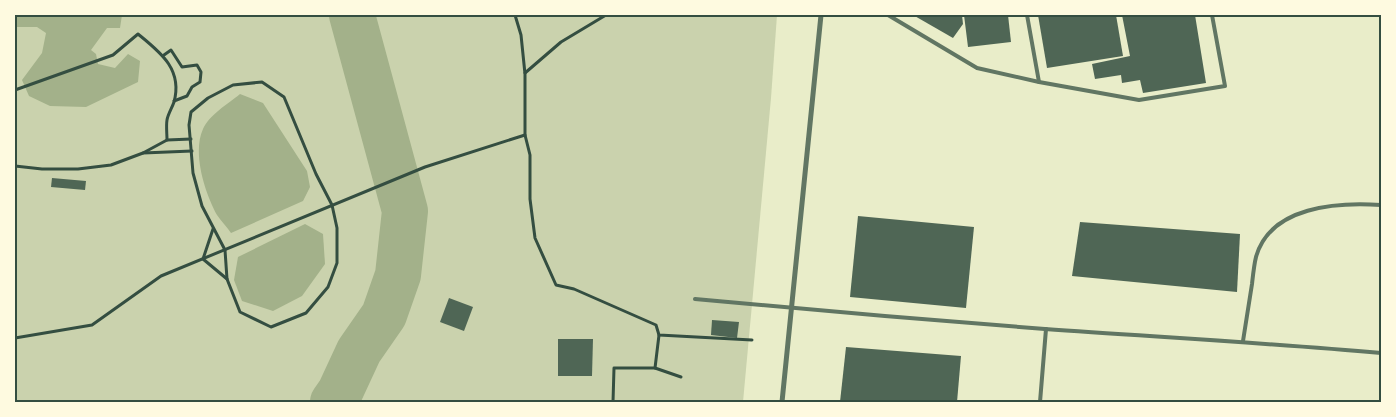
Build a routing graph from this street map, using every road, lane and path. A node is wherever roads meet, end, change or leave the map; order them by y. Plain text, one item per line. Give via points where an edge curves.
1 (515, 15) edge
2 (606, 15) edge
3 (821, 15) edge
4 (888, 15) edge
5 (1027, 15) edge
6 (1212, 15) edge
7 (164, 55) junction
8 (525, 74) junction
9 (1039, 82) junction
10 (17, 89) edge
11 (174, 100) junction
12 (525, 135) junction
13 (191, 139) junction
14 (167, 140) junction
15 (192, 151) junction
16 (143, 153) junction
17 (15, 166) edge
18 (332, 205) junction
19 (1381, 205) edge
20 (213, 228) junction
21 (225, 250) junction
22 (202, 260) junction
23 (228, 279) junction
24 (695, 299) dead end
25 (791, 308) junction
26 (1046, 329) junction
27 (659, 336) junction
28 (15, 338) edge
29 (752, 340) dead end
30 (1243, 341) junction
31 (1381, 353) edge
32 (655, 368) junction
33 (681, 377) dead end
34 (614, 402) edge
35 (782, 402) edge
36 (1040, 402) edge

1 - 8 path
2 - 8 path via 561,42
3 - 25 street
4 - 9 lane via 977,68
5 - 9 lane
6 - 9 lane via 1226,86 1139,100
7 - 10 path via 138,34 113,55
7 - 11 path via 175,84
7 - 11 path via 171,50 182,67 197,65 201,72 200,82 187,96
8 - 12 path
11 - 14 path via 167,120
12 - 18 path via 425,167
12 - 27 path via 530,155 530,199 535,238 556,284 656,325
13 - 14 path
13 - 15 path
13 - 18 path via 191,112 208,98 232,85 262,82 284,97
14 - 16 path
15 - 16 path
15 - 20 path via 193,173 202,206
16 - 17 path via 111,165 78,169
18 - 21 path
18 - 23 path via 337,228 337,263 328,287 306,312 271,327 240,312
19 - 30 lane via 1321,206 1289,218 1267,235 1256,256
20 - 21 path
20 - 22 path
21 - 22 path
21 - 23 path
22 - 23 path
22 - 28 path via 161,276 92,325
24 - 25 lane
25 - 26 lane
25 - 35 street
26 - 30 lane
26 - 36 lane
27 - 29 path
27 - 32 path
30 - 31 lane
32 - 33 path
32 - 34 path via 614,368

